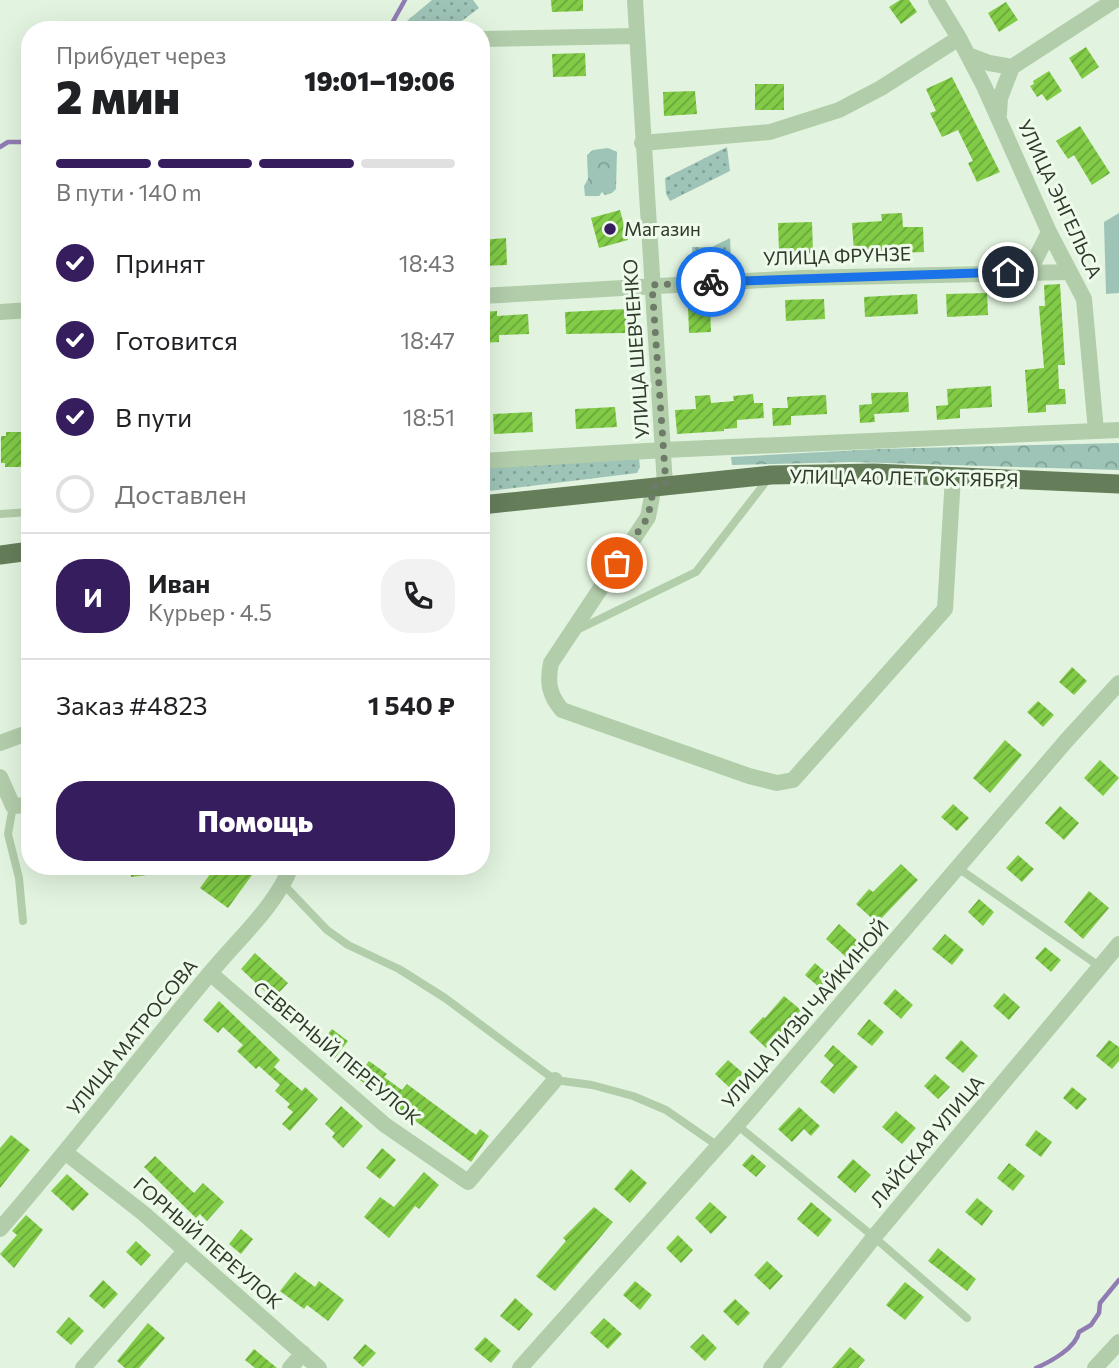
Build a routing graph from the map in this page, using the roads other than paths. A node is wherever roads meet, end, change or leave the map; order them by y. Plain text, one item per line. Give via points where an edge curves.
1 (635, 0) edge
2 (936, 0) edge
3 (1115, 0) edge
4 (636, 36) junction
5 (959, 38) junction
6 (490, 39) edge
7 (968, 55) junction
8 (1012, 67) junction
9 (998, 117) junction
10 (642, 143) junction
11 (1049, 232) junction
12 (1029, 272) junction
13 (1069, 272) junction
14 (652, 285) junction
15 (490, 295) edge
16 (21, 311) edge
17 (0, 312) edge
18 (1119, 430) edge
19 (1097, 431) junction
20 (664, 450) junction
21 (490, 460) edge
22 (771, 475) junction
23 (953, 477) junction
24 (1119, 484) edge
25 (660, 485) junction
26 (490, 504) edge
27 (21, 513) edge
28 (0, 514) edge
29 (21, 552) edge
30 (0, 555) edge
31 (571, 633) junction
32 (1119, 684) edge
33 (21, 735) edge
34 (0, 743) edge
35 (0, 777) edge
36 (21, 805) edge
37 (21, 808) edge
38 (958, 868) junction
39 (288, 875) edge
40 (284, 886) junction
41 (23, 921) dead end
42 (1119, 944) edge
43 (1099, 966) junction
44 (210, 973) junction
45 (555, 1080) junction
46 (737, 1125) junction
47 (718, 1146) junction
48 (66, 1153) junction
49 (0, 1229) edge
50 (874, 1237) junction
51 (185, 1251) junction
52 (967, 1318) dead end
53 (1119, 1342) edge
54 (303, 1353) junction
55 (83, 1368) edge
56 (290, 1368) edge
57 (319, 1368) edge
58 (520, 1368) edge
59 (771, 1368) edge
60 (1095, 1368) edge

1 - 4 street, УЛИЦА ШЕВЧЕНКО
2 - 5 street, УЛИЦА ЭНГЕЛЬСА
3 - 8 street
4 - 6 street
4 - 10 street, УЛИЦА ШЕВЧЕНКО
5 - 7 street, УЛИЦА ЭНГЕЛЬСА
5 - 10 street via 839,110 769,132
7 - 8 street
7 - 9 street, УЛИЦА ЭНГЕЛЬСА
8 - 9 street
9 - 11 street, УЛИЦА ЭНГЕЛЬСА
10 - 14 street, УЛИЦА ШЕВЧЕНКО
11 - 12 street
11 - 13 street, УЛИЦА ЭНГЕЛЬСА
12 - 13 street, УЛИЦА ФРУНЗЕ
12 - 14 street, УЛИЦА ФРУНЗЕ
13 - 19 street, УЛИЦА ЭНГЕЛЬСА via 1084,299
14 - 15 street, УЛИЦА ФРУНЗЕ
14 - 20 street, УЛИЦА ШЕВЧЕНКО
16 - 17 street
18 - 19 street, УЛИЦА 40 ЛЕТ ОКТЯБРЯ
19 - 20 street, УЛИЦА 40 ЛЕТ ОКТЯБРЯ
20 - 21 street, УЛИЦА 40 ЛЕТ ОКТЯБРЯ
20 - 25 street, УЛИЦА ШЕВЧЕНКО
22 - 23 main road, УЛИЦА 40 ЛЕТ ОКТЯБРЯ
22 - 25 main road, УЛИЦА 40 ЛЕТ ОКТЯБРЯ
22 - 31 lane via 696,572
23 - 24 main road, УЛИЦА 40 ЛЕТ ОКТЯБРЯ
23 - 31 street via 945,609 793,780 777,783 749,776 562,710 552,699 548,683 551,663
25 - 26 main road, УЛИЦА 40 ЛЕТ ОКТЯБРЯ
25 - 31 street via 648,517
27 - 28 lane
29 - 30 main road
32 - 38 street, УЛИЦА ЛИЗЫ ЧАЙКИНОЙ
33 - 34 street
35 - 36 street
37 - 41 lane via 8,834
38 - 43 lane
38 - 46 street, УЛИЦА ЛИЗЫ ЧАЙКИНОЙ
39 - 40 street, УЛИЦА МАТРОСОВА
40 - 44 street, УЛИЦА МАТРОСОВА
40 - 45 lane via 327,930 445,998
42 - 43 street, ЛАЙСКАЯ УЛИЦА
43 - 50 street, ЛАЙСКАЯ УЛИЦА
44 - 45 street, СЕВЕРНЫЙ ПЕРЕУЛОК via 385,1125 468,1182
44 - 48 street, УЛИЦА МАТРОСОВА
45 - 47 lane via 633,1096 666,1110
46 - 47 street, УЛИЦА ЛИЗЫ ЧАЙКИНОЙ
46 - 50 lane
47 - 58 street, УЛИЦА ЛИЗЫ ЧАЙКИНОЙ
48 - 49 street, УЛИЦА МАТРОСОВА
48 - 51 street, ГОРНЫЙ ПЕРЕУЛОК
50 - 52 lane
50 - 59 street, ЛАЙСКАЯ УЛИЦА
51 - 54 street, ГОРНЫЙ ПЕРЕУЛОК
51 - 55 street
53 - 60 street
54 - 56 street
54 - 57 street, ГОРНЫЙ ПЕРЕУЛОК

